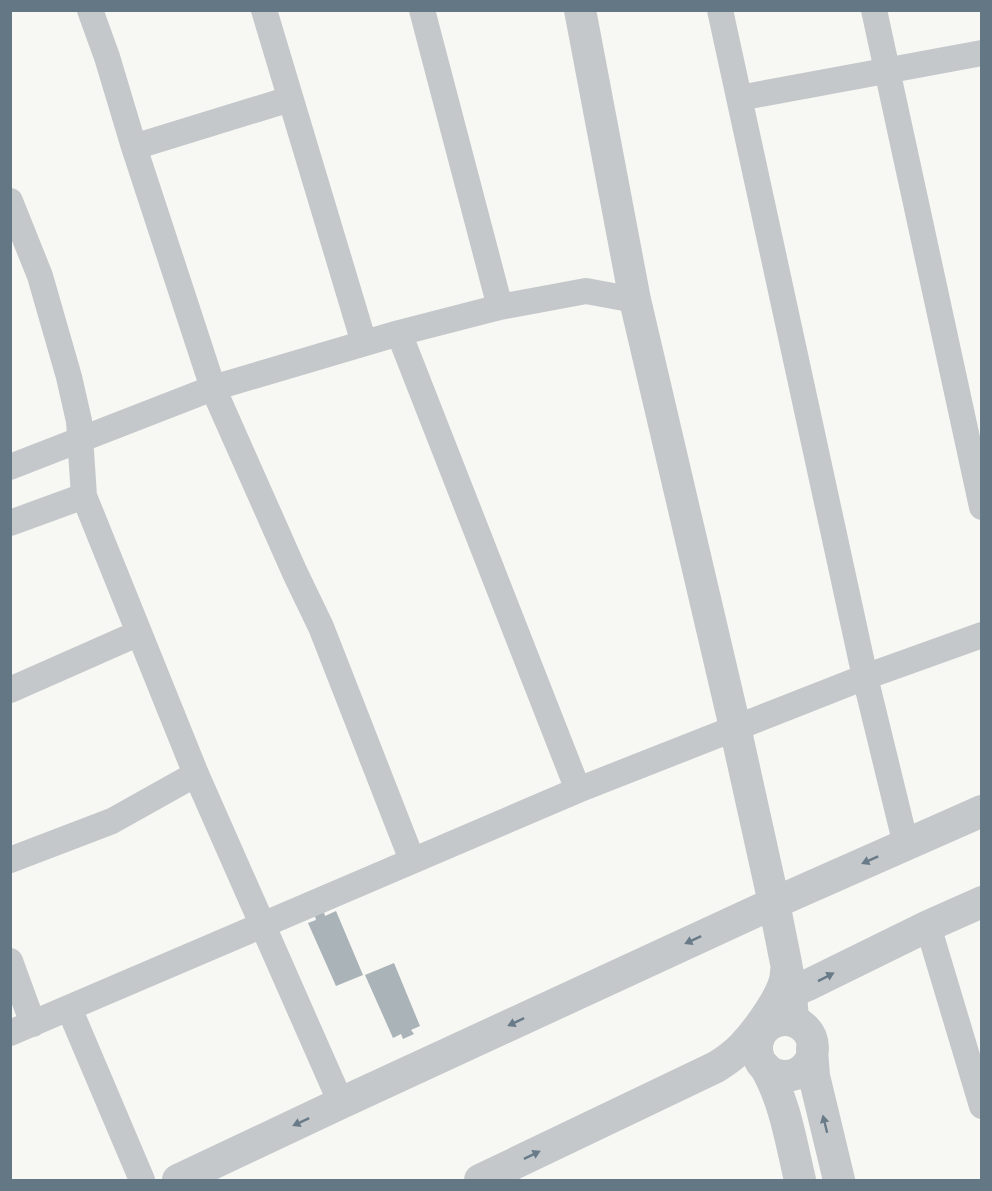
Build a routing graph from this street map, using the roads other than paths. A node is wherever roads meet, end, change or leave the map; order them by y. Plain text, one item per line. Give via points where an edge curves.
1 (90, 10) edge
2 (264, 10) edge
3 (422, 10) edge
4 (580, 10) edge
5 (720, 10) edge
6 (874, 10) edge
7 (981, 53) edge
8 (887, 70) junction
9 (739, 98) junction
10 (290, 99) junction
11 (134, 147) junction
12 (10, 201) edge
13 (635, 300) junction
14 (500, 307) junction
15 (399, 333) junction
16 (364, 343) junction
17 (213, 388) junction
18 (80, 440) junction
19 (10, 467) edge
20 (84, 496) junction
21 (981, 507) edge
22 (10, 523) edge
23 (140, 633) junction
24 (981, 635) edge
25 (865, 677) junction
26 (10, 690) edge
27 (735, 727) junction
28 (196, 774) junction
29 (578, 790) junction
30 (981, 811) edge
31 (906, 844) junction
32 (10, 860) edge
33 (412, 860) junction
34 (981, 902) edge
35 (774, 903) junction
36 (262, 926) junction
37 (928, 926) junction
38 (10, 961) edge
39 (786, 995) junction
40 (69, 1008) junction
41 (22, 1028) edge
42 (812, 1049) junction
43 (762, 1064) junction
44 (716, 1067) junction
45 (978, 1079) edge
46 (341, 1103) junction
47 (981, 1106) edge
48 (142, 1180) edge
49 (178, 1180) edge
50 (480, 1180) edge
51 (800, 1180) edge
52 (839, 1180) edge

1 - 11 street
2 - 10 street
3 - 14 street
4 - 13 street
5 - 9 street
6 - 8 street
7 - 8 street
8 - 9 street
8 - 21 street
9 - 25 street
10 - 11 street
10 - 16 street
11 - 17 street
12 - 18 street via 40,276 69,377
13 - 14 street via 586,291
13 - 27 street
14 - 15 street
15 - 16 street
15 - 29 street
16 - 17 street
17 - 18 street
17 - 33 street via 321,627
18 - 19 street
18 - 20 street
20 - 22 street
20 - 23 street
23 - 26 street
23 - 28 street
24 - 25 street
25 - 27 street
25 - 31 street
27 - 29 street
27 - 35 street
28 - 32 street via 112,821
28 - 36 street
29 - 33 street
30 - 31 street
31 -> 35 street
33 - 36 street
34 - 37 street
35 - 39 street
35 -> 46 street
36 - 40 street
36 - 46 street
39 -> 37 street
37 - 45 street
38 - 41 street
39 - 42 street via 808,1032
39 - 43 street via 784,1020 767,1026 761,1033 757,1051
39 - 44 street via 743,1046
40 - 41 street
40 - 48 street
42 - 43 street via 806,1066 790,1075 772,1073
52 -> 42 street via 814,1076
43 - 44 street via 748,1053
43 - 51 street via 780,1101
50 -> 44 street
45 - 47 street
46 -> 49 street

